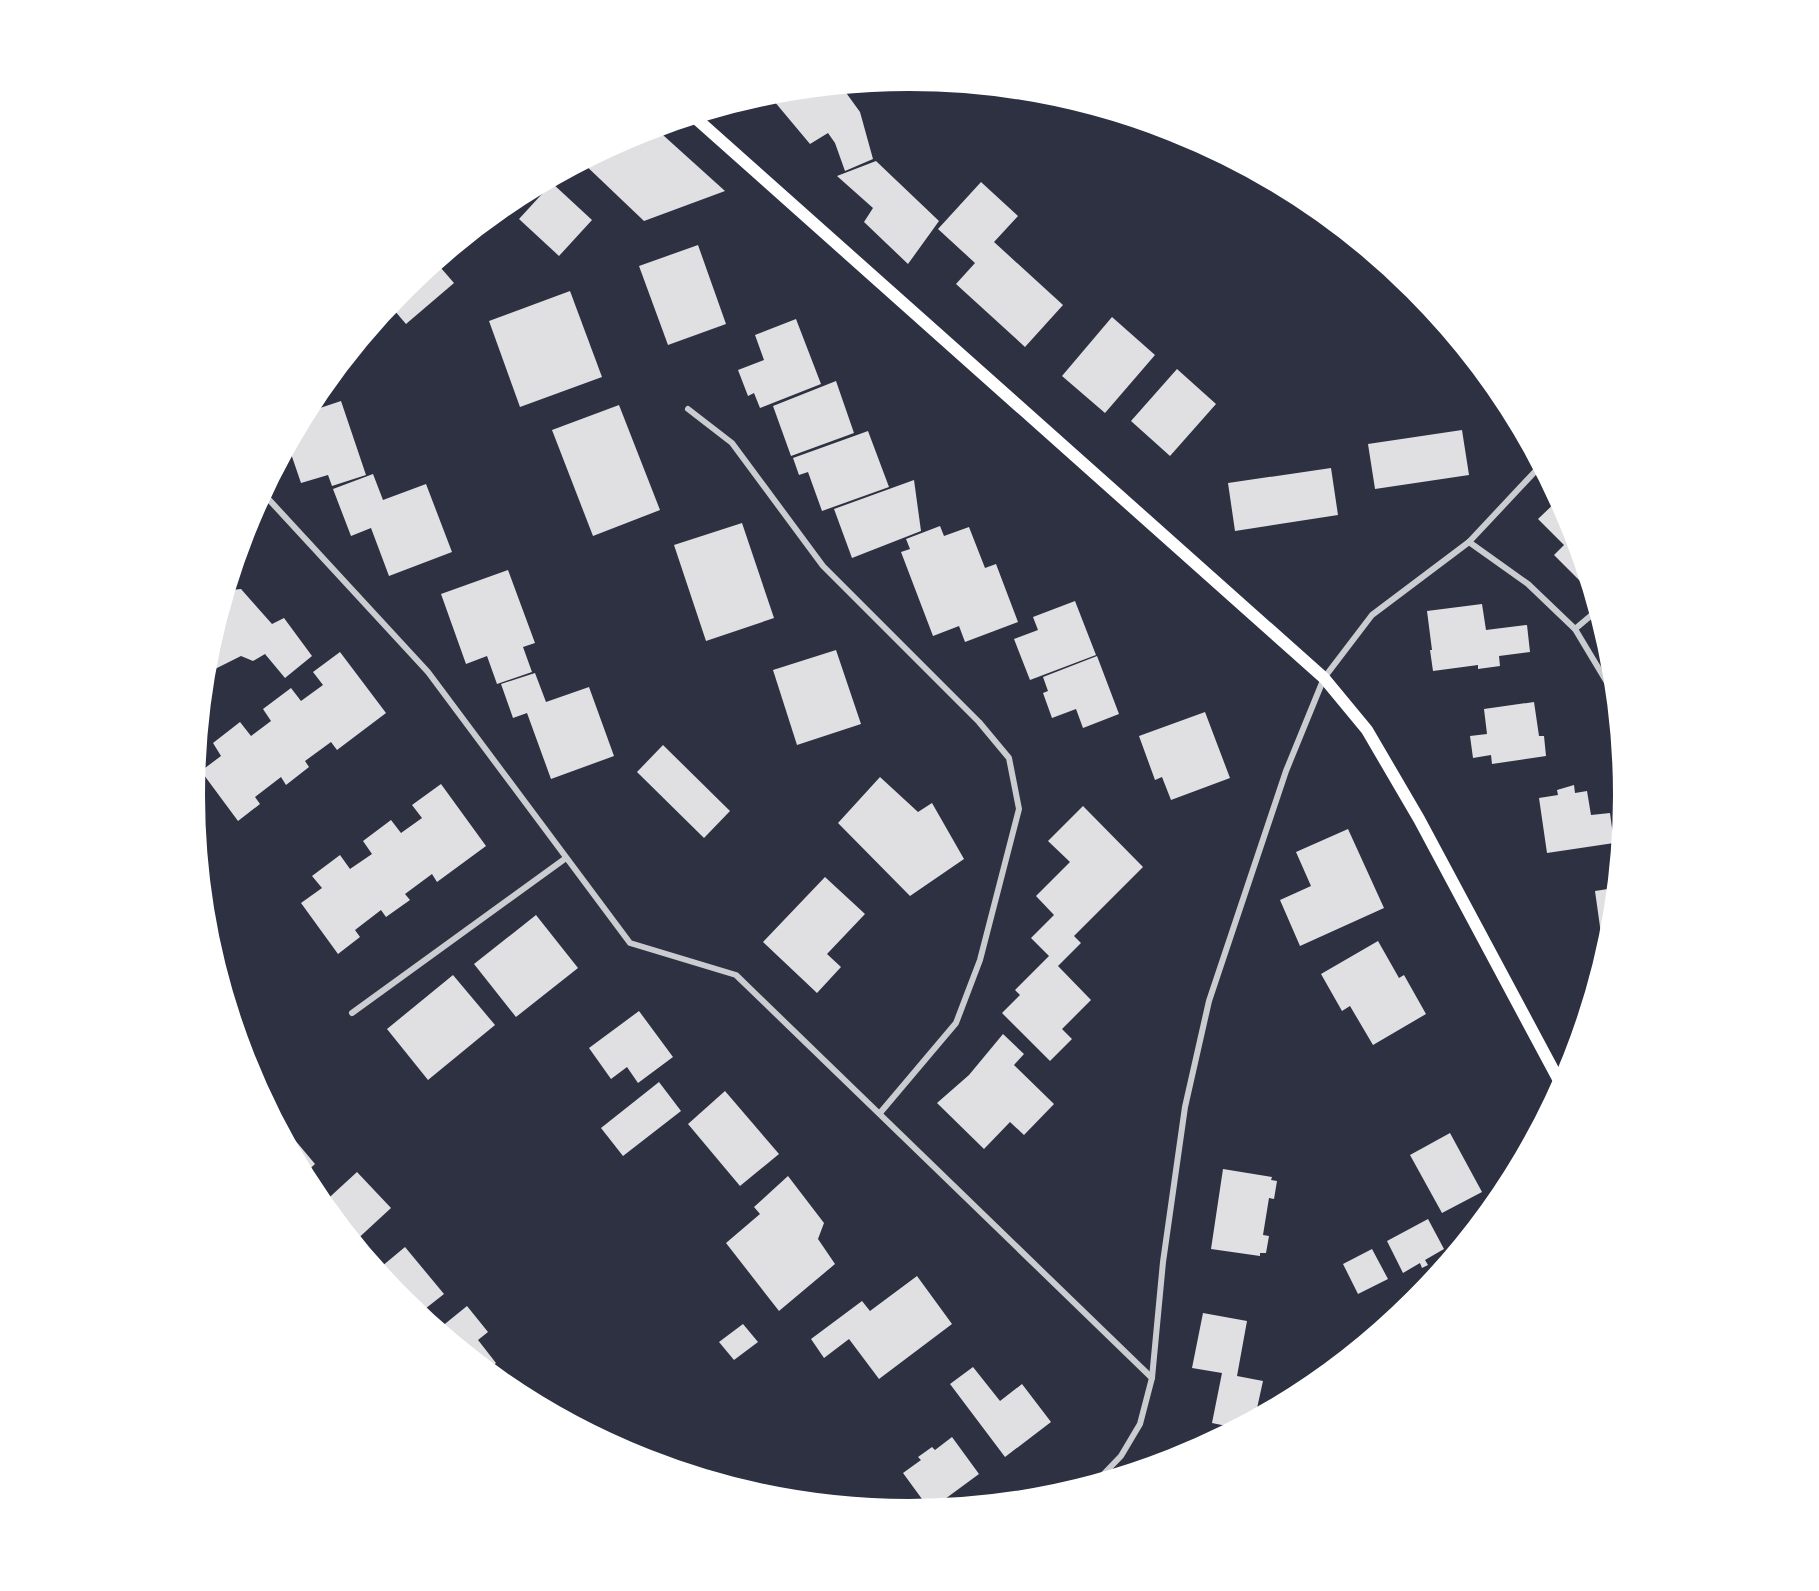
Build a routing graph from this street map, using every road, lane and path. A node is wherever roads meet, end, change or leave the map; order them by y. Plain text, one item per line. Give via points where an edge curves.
1 (698, 120) edge
2 (688, 410) dead end
3 (1538, 469) edge
4 (267, 497) edge
5 (1470, 542) junction
6 (1594, 613) edge
7 (1575, 629) junction
8 (1324, 678) junction
9 (1609, 686) edge
10 (566, 858) junction
11 (352, 1013) dead end
12 (1558, 1079) edge
13 (880, 1113) junction
14 (1152, 1378) junction
15 (1100, 1478) edge

1 - 8 main road
2 - 13 street via 732,442 823,566 1010,758 1019,809 980,960 956,1023
3 - 5 street
4 - 10 street via 428,672
5 - 7 street via 1528,584
5 - 8 street via 1372,615
6 - 7 street
7 - 9 street
8 - 12 main road via 1367,730
8 - 14 street via 1286,771 1209,1001 1185,1107 1163,1262
10 - 11 street
10 - 13 street via 630,943 736,975
13 - 14 street
14 - 15 street via 1140,1424 1121,1456

